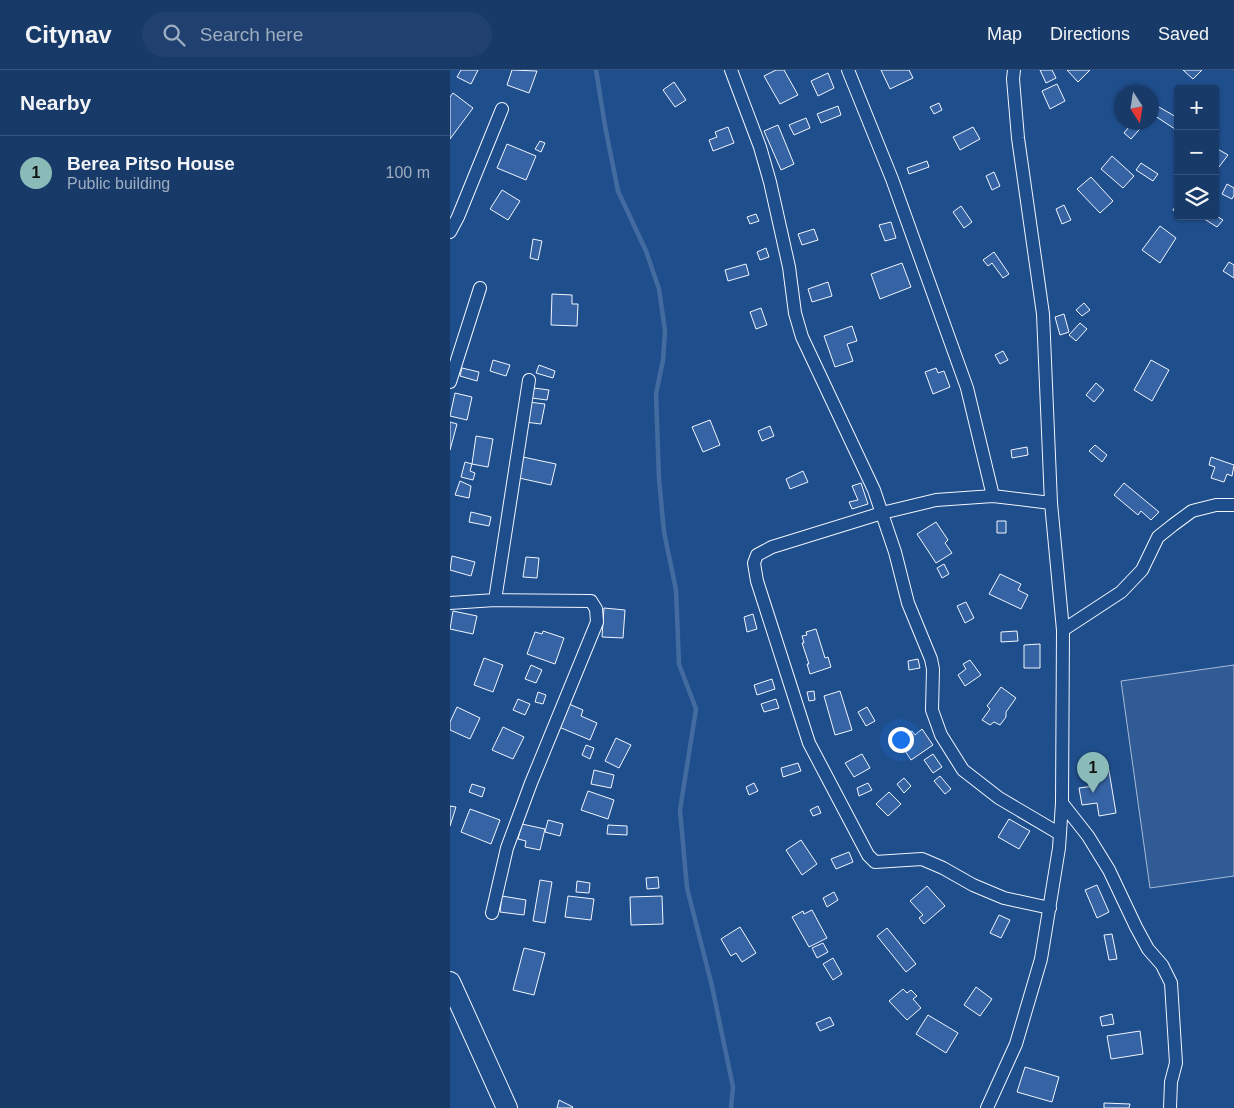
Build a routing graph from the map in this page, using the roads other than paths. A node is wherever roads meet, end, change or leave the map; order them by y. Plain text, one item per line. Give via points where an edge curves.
1 (731, 70) edge
2 (848, 70) edge
3 (1014, 70) edge
4 (502, 108) dead end
5 (450, 232) edge
6 (480, 288) dead end
7 (529, 380) dead end
8 (450, 382) edge
9 (993, 496) junction
10 (1051, 503) junction
11 (1234, 505) edge
12 (882, 513) junction
13 (495, 600) junction
14 (450, 603) edge
15 (1063, 630) junction
16 (1062, 802) junction
17 (1060, 834) junction
18 (1050, 908) junction
19 (492, 912) dead end
20 (450, 982) edge
21 (506, 1108) edge
22 (987, 1108) edge
23 (1170, 1108) edge

1 - 12 street via 770,182 802,337
2 - 9 street via 892,179 967,388
3 - 10 street via 1018,138 1043,314
4 - 5 street
6 - 8 street
7 - 13 street
9 - 10 street
9 - 12 street via 936,500
10 - 15 street
11 - 15 street via 1216,505 1192,511 1158,537 1142,570 1121,592
12 - 17 street via 908,603 934,669 932,710 941,735 963,770 979,784
12 - 18 street via 772,547 757,555 754,563 810,743 874,862 922,859 1004,898
13 - 14 street
13 - 19 street via 590,601 596,609 597,622 554,722 511,838
15 - 16 street
16 - 17 street
16 - 23 street via 1109,870 1136,927 1148,949 1162,964 1171,984 1176,1063
17 - 18 street
18 - 22 street via 1041,959 1016,1044
20 - 21 main road

